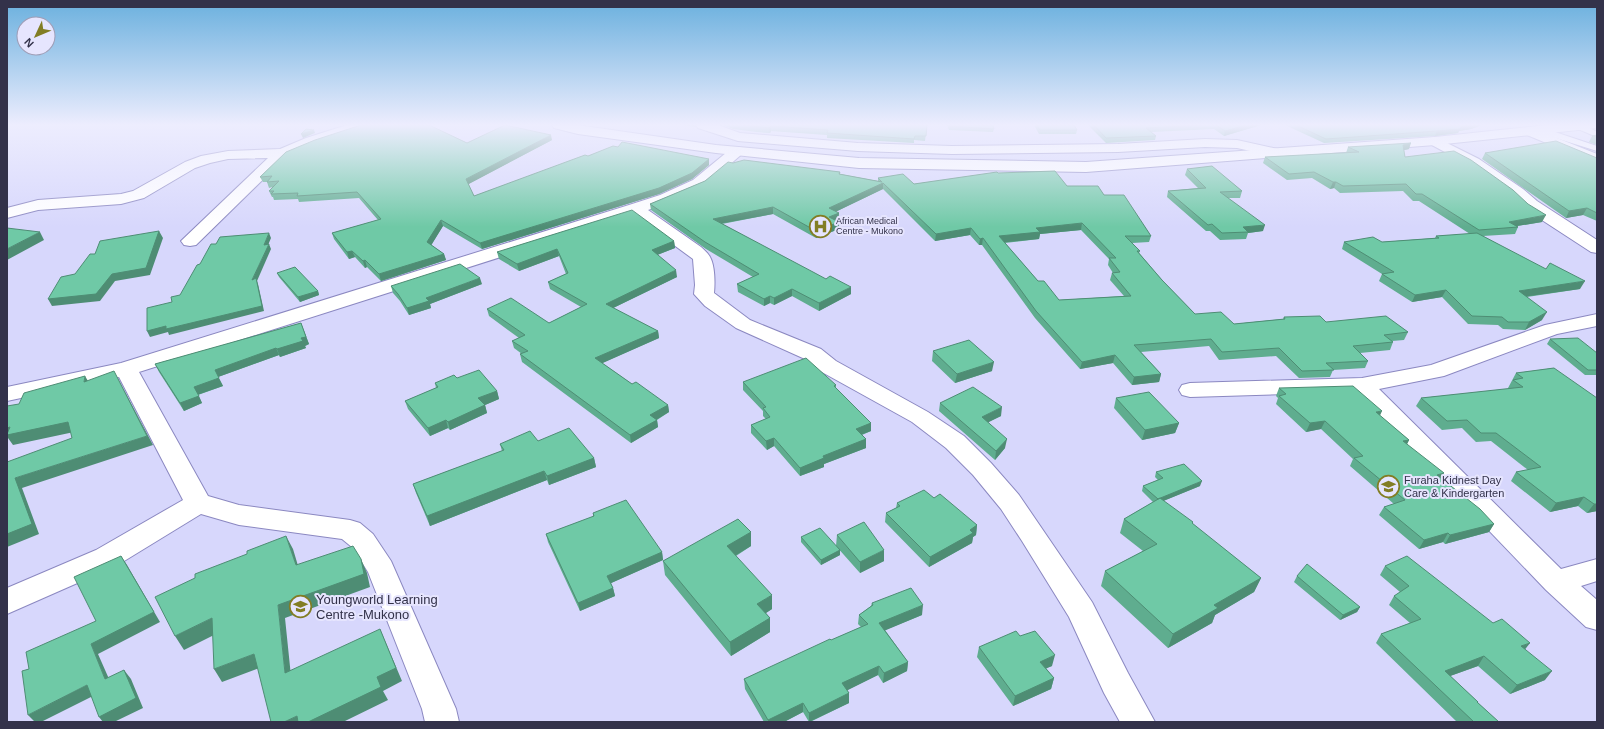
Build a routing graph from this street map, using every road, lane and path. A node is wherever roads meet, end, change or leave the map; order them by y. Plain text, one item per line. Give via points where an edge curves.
1 (206, 159) edge
2 (276, 159) edge
3 (727, 159) edge
4 (819, 159) edge
5 (1185, 159) edge
6 (1468, 159) edge
7 (635, 209) junction
8 (7, 213) edge
9 (190, 241) dead end
10 (1597, 248) edge
11 (1597, 320) edge
12 (126, 369) junction
13 (1362, 385) junction
14 (1190, 390) dead end
15 (7, 394) edge
16 (198, 503) junction
17 (1597, 570) edge
18 (1556, 582) junction
19 (7, 602) edge
20 (1597, 618) edge
21 (442, 722) edge
22 (1138, 722) edge

1 - 8 street via 190,165 138,195 121,199 38,206
2 - 9 street
3 - 7 street via 699,182
4 - 5 street via 859,163 1086,167
6 - 10 street via 1517,192 1531,205
7 - 12 street
7 - 22 street via 702,258 704,294 712,302 743,324 813,354 828,366 920,417 955,442 982,469 1010,502 1081,610
11 - 13 street via 1552,329 1436,371
12 - 15 street
12 - 16 street
13 - 14 street
13 - 18 street
16 - 19 street via 148,535 91,565 20,594
16 - 21 street via 239,515 350,530 363,541 381,569
17 - 18 street
18 - 20 street

